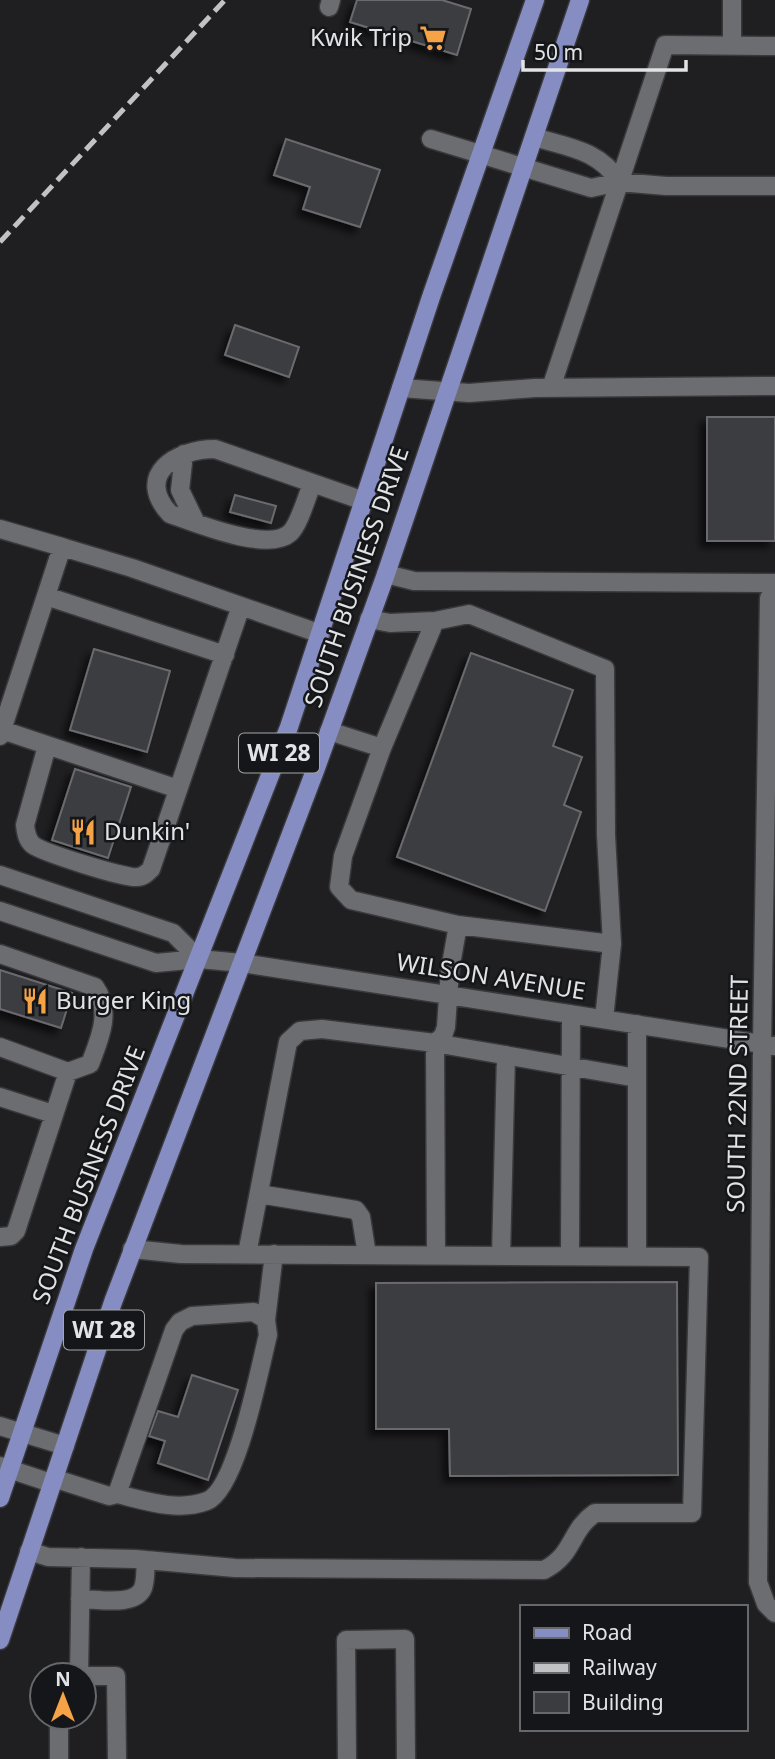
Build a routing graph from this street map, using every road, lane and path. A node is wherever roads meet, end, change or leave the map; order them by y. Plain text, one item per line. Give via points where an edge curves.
1 (535, 0) edge
2 (580, 0) edge
3 (732, 0) edge
4 (732, 46) junction
5 (775, 46) edge
6 (534, 137) junction
7 (431, 139) dead end
8 (481, 155) junction
9 (523, 168) junction
10 (619, 182) junction
11 (775, 186) edge
12 (775, 386) edge
13 (551, 387) junction
14 (401, 388) junction
15 (447, 392) junction
16 (312, 484) junction
17 (364, 501) junction
18 (0, 529) edge
19 (62, 547) junction
20 (386, 574) junction
21 (772, 590) edge
22 (46, 596) junction
23 (241, 606) junction
24 (369, 620) junction
25 (435, 621) junction
26 (321, 634) junction
27 (225, 655) junction
28 (329, 732) junction
29 (1, 733) edge
30 (47, 746) junction
31 (382, 748) junction
32 (178, 789) junction
33 (0, 875) edge
34 (0, 911) edge
35 (458, 925) junction
36 (611, 944) junction
37 (0, 954) edge
38 (199, 959) junction
39 (242, 963) junction
40 (449, 996) junction
41 (571, 1014) junction
42 (604, 1019) junction
43 (637, 1024) junction
44 (435, 1042) junction
45 (769, 1045) edge
46 (0, 1047) edge
47 (506, 1055) junction
48 (571, 1066) junction
49 (68, 1072) junction
50 (637, 1078) junction
51 (0, 1097) edge
52 (53, 1114) junction
53 (259, 1194) junction
54 (0, 1237) edge
55 (132, 1249) junction
56 (247, 1254) junction
57 (274, 1254) junction
58 (366, 1255) junction
59 (436, 1255) junction
60 (502, 1256) junction
61 (570, 1256) junction
62 (637, 1257) junction
63 (266, 1320) junction
64 (0, 1426) edge
65 (22, 1433) junction
66 (65, 1446) junction
67 (5, 1467) edge
68 (52, 1480) junction
69 (117, 1494) junction
70 (0, 1498) edge
71 (29, 1551) junction
72 (81, 1557) junction
73 (146, 1560) junction
74 (80, 1599) junction
75 (775, 1613) edge
76 (0, 1640) edge
77 (79, 1661) edge
78 (98, 1676) edge
79 (59, 1731) edge
80 (59, 1759) edge
81 (117, 1759) edge
82 (347, 1759) edge
83 (406, 1759) edge

1 - 8 main road, SOUTH BUSINESS DRIVE / WI 28
2 - 6 main road, SOUTH BUSINESS DRIVE / WI 28
3 - 4 street
4 - 5 street
4 - 10 street via 665,45
6 - 9 main road, SOUTH BUSINESS DRIVE / WI 28
6 - 10 street via 599,159
7 - 8 street
8 - 9 street
8 - 14 main road, SOUTH BUSINESS DRIVE / WI 28
9 - 10 street via 586,187
9 - 15 main road, SOUTH BUSINESS DRIVE / WI 28
10 - 11 street
10 - 13 street
12 - 13 street
13 - 15 street
14 - 15 street
14 - 17 main road, SOUTH BUSINESS DRIVE / WI 28
15 - 20 main road, SOUTH BUSINESS DRIVE / WI 28
16 - 16 street via 215,449 173,458 157,481 158,494 170,514 261,540 279,540 291,532
16 - 17 street
17 - 26 main road, SOUTH BUSINESS DRIVE / WI 28
18 - 19 street
19 - 22 street
19 - 23 street
20 - 21 street via 414,581
20 - 24 main road, SOUTH BUSINESS DRIVE / WI 28
21 - 45 street, SOUTH 22ND STREET
22 - 27 street
22 - 29 street
23 - 26 street
23 - 27 street
24 - 25 street
24 - 28 main road, SOUTH BUSINESS DRIVE / WI 28
25 - 31 street
25 - 36 street via 470,614 605,669
26 - 38 main road, SOUTH BUSINESS DRIVE / WI 28
27 - 32 street
28 - 31 street
28 - 39 main road, SOUTH BUSINESS DRIVE / WI 28
29 - 30 street
30 - 32 street
30 - 32 street via 25,825 27,837 33,846 70,859 140,877 151,869
31 - 35 street via 343,856 339,887 351,900
33 - 38 street via 173,933
34 - 38 street, WILSON AVENUE via 156,963
35 - 36 street
35 - 40 street
36 - 42 street
37 - 49 street via 94,986 101,996 104,1022 90,1064
38 - 39 street, WILSON AVENUE
38 - 65 main road, SOUTH BUSINESS DRIVE / WI 28 via 84,1249
39 - 40 street, WILSON AVENUE
39 - 55 main road, SOUTH BUSINESS DRIVE / WI 28
40 - 41 street, WILSON AVENUE
40 - 44 street via 446,1027
41 - 42 street, WILSON AVENUE
41 - 48 street
42 - 43 street, WILSON AVENUE
43 - 45 street, WILSON AVENUE
43 - 50 street
44 - 47 street
44 - 53 street via 322,1029 300,1031 288,1042
44 - 59 street
45 - 75 street, SOUTH 22ND STREET via 758,1568 760,1591
46 - 49 street
47 - 48 street
47 - 60 street
48 - 50 street
48 - 61 street
49 - 52 street
50 - 62 street
51 - 52 street
52 - 54 street via 16,1231
53 - 56 street
53 - 58 street via 356,1210
55 - 56 street
55 - 66 main road, SOUTH BUSINESS DRIVE / WI 28
56 - 57 street
57 - 58 street
57 - 63 street
58 - 59 street
59 - 60 street
60 - 61 street
61 - 62 street
62 - 73 street via 699,1257 692,1513 595,1513 578,1530 565,1556 544,1570 235,1568
63 - 69 street via 254,1312 192,1316 180,1322
63 - 69 street via 268,1335 245,1429 235,1460 211,1500 165,1506
64 - 65 street
65 - 66 street
65 - 67 main road, SOUTH BUSINESS DRIVE / WI 28
66 - 68 main road, SOUTH BUSINESS DRIVE / WI 28
67 - 68 street
67 - 70 main road, SOUTH BUSINESS DRIVE / WI 28
68 - 69 street via 109,1496
68 - 71 main road, SOUTH BUSINESS DRIVE / WI 28
71 - 72 street via 48,1557
71 - 76 main road, SOUTH BUSINESS DRIVE / WI 28
72 - 73 street
72 - 74 street
73 - 74 street via 144,1586 138,1597
74 - 77 street
78 - 81 street via 116,1675
79 - 80 street
82 - 83 street via 346,1640 405,1639

